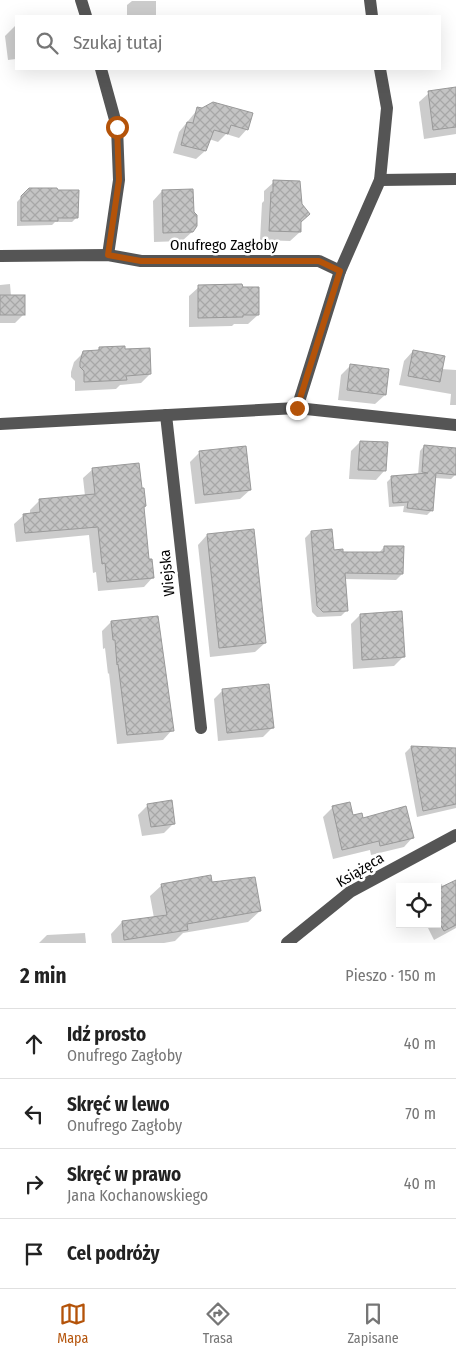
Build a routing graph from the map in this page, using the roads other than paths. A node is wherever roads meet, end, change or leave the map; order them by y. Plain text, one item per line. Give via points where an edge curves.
1 (82, 0) edge
2 (370, 0) edge
3 (86, 15) edge
4 (372, 15) edge
5 (101, 70) edge
6 (380, 70) edge
7 (456, 179) edge
8 (380, 180) junction
9 (108, 255) junction
10 (0, 256) edge
11 (340, 271) junction
12 (297, 408) junction
13 (166, 415) junction
14 (0, 424) edge
15 (456, 425) edge
16 (201, 728) dead end
17 (456, 835) edge
18 (287, 943) edge

1 - 3 street
2 - 4 street
5 - 9 street via 117,127 119,180
6 - 8 street via 387,108
7 - 8 street
8 - 11 street
9 - 10 street, Onufrego Zagłoby
9 - 11 street, Onufrego Zagłoby via 141,261 319,261
11 - 12 street
12 - 13 street
12 - 15 street
13 - 14 street
13 - 16 street, Wiejska
17 - 18 street, Książęca via 350,892

